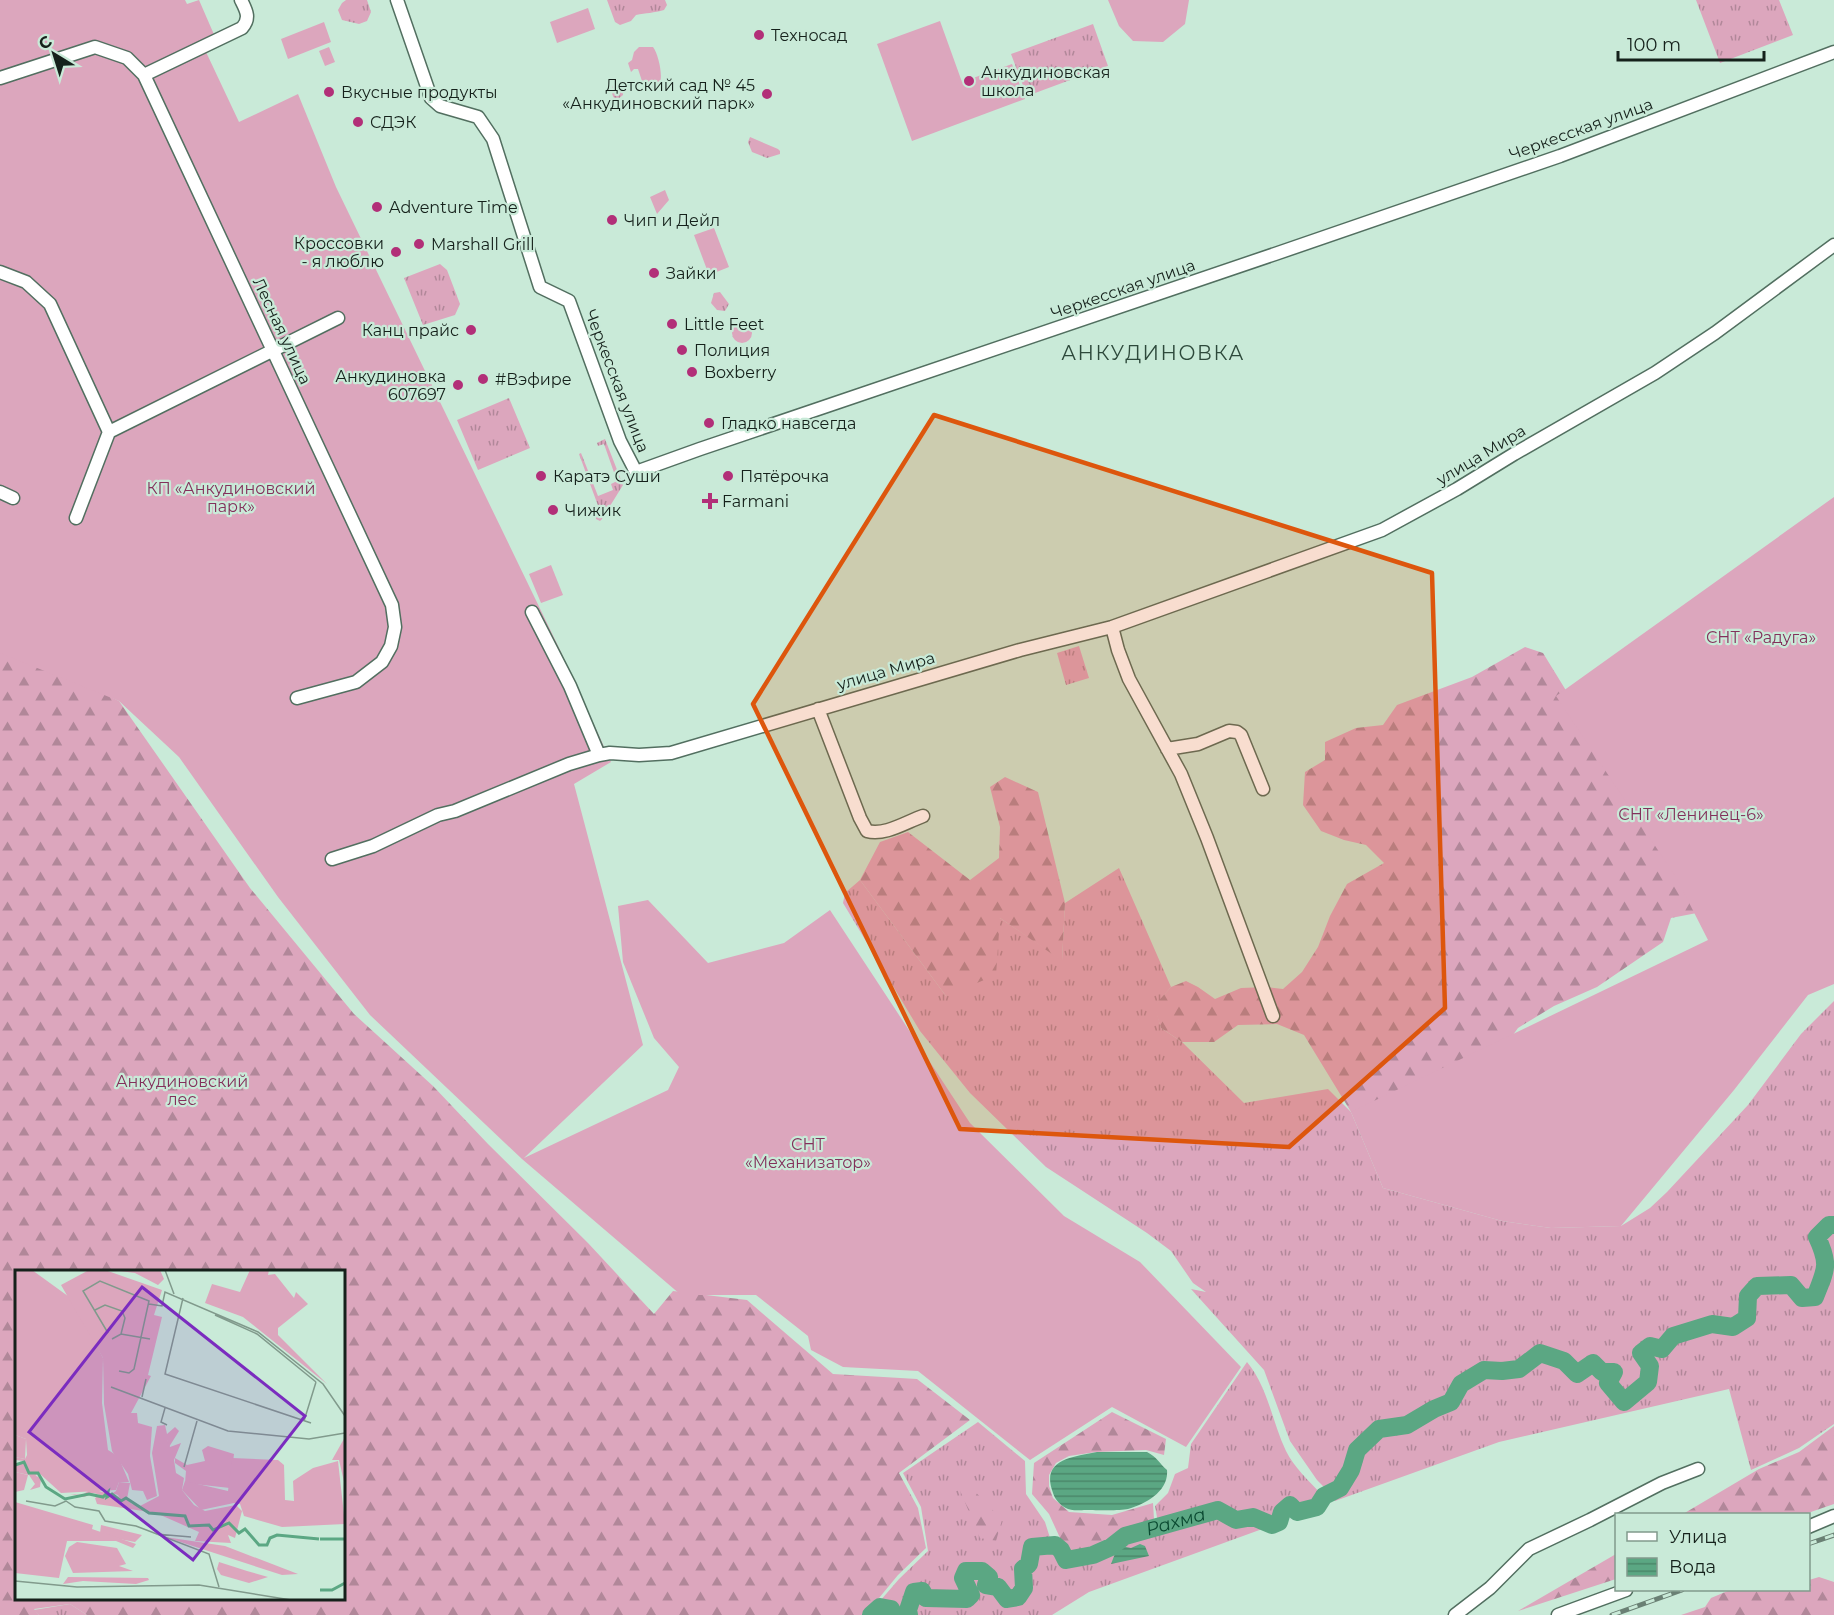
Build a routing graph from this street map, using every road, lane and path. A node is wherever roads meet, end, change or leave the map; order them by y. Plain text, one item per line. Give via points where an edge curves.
1 (241, 0) edge
2 (397, 0) edge
3 (1834, 52) edge
4 (144, 75) junction
5 (0, 78) edge
6 (1834, 245) edge
7 (0, 272) edge
8 (338, 318) dead end
9 (273, 351) junction
10 (109, 432) junction
11 (0, 492) edge
12 (13, 498) dead end
13 (76, 518) dead end
14 (532, 612) dead end
15 (1112, 627) junction
16 (297, 698) dead end
17 (818, 709) junction
18 (1167, 749) junction
19 (599, 755) junction
20 (1263, 789) dead end
21 (923, 816) dead end
22 (332, 859) dead end
23 (1273, 1016) dead end
24 (1698, 1469) dead end
25 (1834, 1516) edge
26 (1810, 1527) edge
27 (1623, 1591) edge
28 (1455, 1615) edge
29 (1558, 1615) edge

1 - 4 street via 248,18 242,28
2 - 3 street, Черкесская улица via 431,98 440,106 478,117 493,139 540,287 569,301 620,441 636,472 1560,156
4 - 5 street, Лесная улица via 127,58 95,47
4 - 9 street, Лесная улица
6 - 15 street, улица Мира via 1655,373 1382,530
7 - 10 street via 26,282 50,304
8 - 9 street
9 - 10 street
9 - 16 street, Лесная улица via 392,605 395,627 382,662 356,682
10 - 13 street
11 - 12 street
14 - 19 street via 570,686
15 - 17 street, улица Мира
15 - 18 street via 1129,679
17 - 19 street, улица Мира via 670,753
17 - 21 street via 867,831 885,830
18 - 20 street via 1198,744 1229,730 1237,732
18 - 23 street via 1207,838
19 - 22 street, улица Мира
24 - 28 street via 1529,1549 1490,1588
25 - 26 street
27 - 29 street

